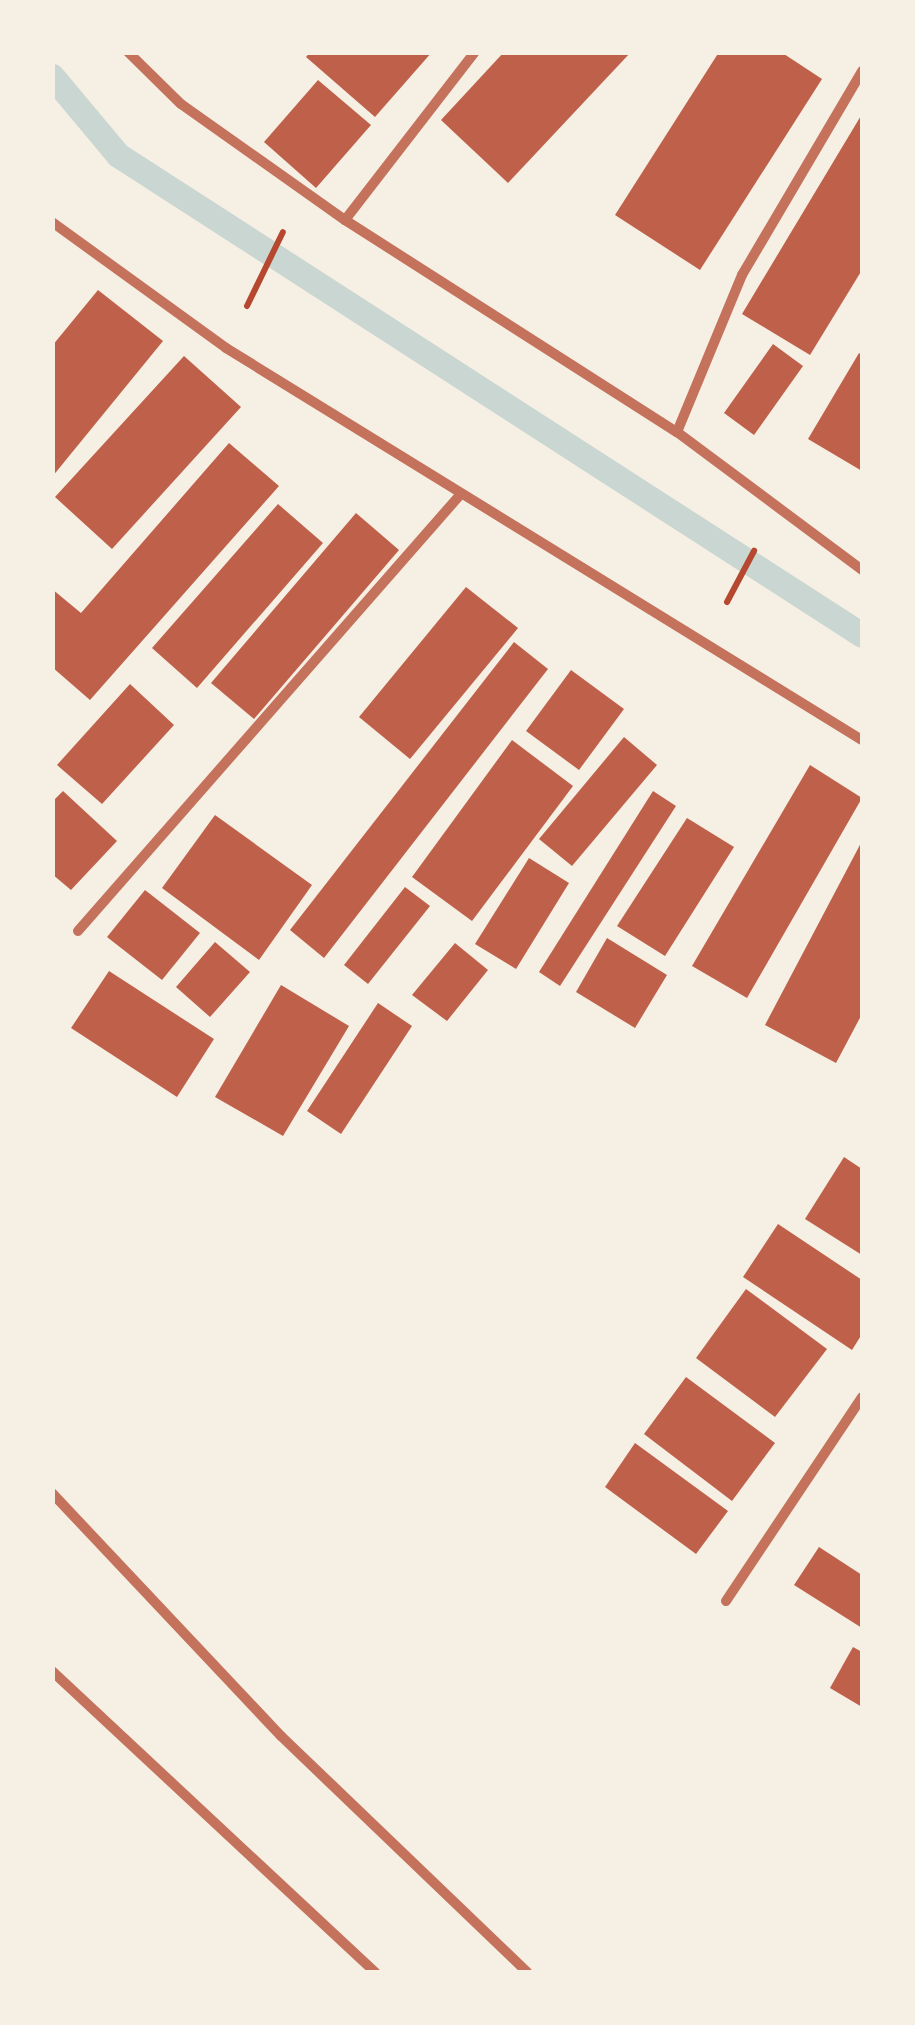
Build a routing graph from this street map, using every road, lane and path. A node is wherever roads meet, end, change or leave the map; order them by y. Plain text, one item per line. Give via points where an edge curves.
1 (128, 52) edge
2 (476, 52) edge
3 (862, 70) edge
4 (345, 220) junction
5 (52, 222) edge
6 (286, 227) dead end
7 (245, 310) dead end
8 (677, 432) junction
9 (460, 495) junction
10 (759, 543) dead end
11 (862, 570) edge
12 (725, 605) dead end
13 (862, 740) edge
14 (78, 931) dead end
15 (862, 1397) edge
16 (52, 1494) edge
17 (726, 1600) dead end
18 (52, 1672) edge
19 (375, 1972) edge
20 (527, 1972) edge

1 - 4 street via 181,104
2 - 4 street
3 - 8 street via 742,276
4 - 8 street
5 - 9 street via 226,348
6 - 7 path
8 - 11 street
9 - 13 street
9 - 14 street
10 - 12 path
15 - 17 street
16 - 20 street via 281,1736
18 - 19 street

